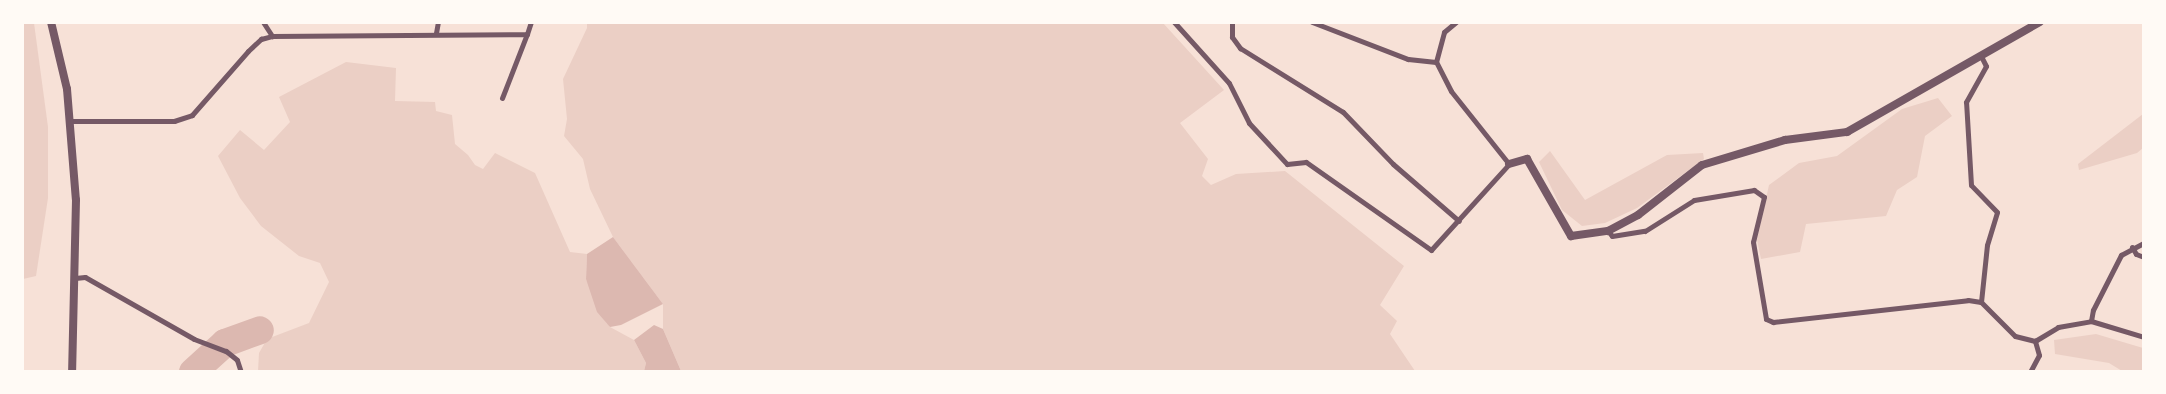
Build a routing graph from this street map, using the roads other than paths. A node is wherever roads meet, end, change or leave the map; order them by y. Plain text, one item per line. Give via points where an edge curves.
1 (263, 22) edge
2 (438, 22) edge
3 (531, 22) edge
4 (1174, 22) edge
5 (1232, 22) edge
6 (1312, 22) edge
7 (1456, 22) edge
8 (2040, 22) edge
9 (51, 23) edge
10 (436, 33) junction
11 (527, 34) junction
12 (272, 36) junction
13 (1981, 56) junction
14 (1436, 62) junction
15 (502, 98) dead end
16 (70, 121) junction
17 (1509, 164) junction
18 (1459, 221) junction
19 (1608, 231) junction
20 (2144, 243) edge
21 (2132, 247) junction
22 (2144, 257) edge
23 (75, 278) junction
24 (1981, 302) junction
25 (2091, 322) junction
26 (2144, 337) edge
27 (2035, 341) junction
28 (72, 372) edge
29 (241, 372) edge
30 (2030, 372) edge

1 - 12 street
2 - 10 street
3 - 11 street
4 - 18 street via 1229,82 1248,123 1288,164 1306,162 1431,250
5 - 18 street via 1232,37 1240,48 1344,112 1393,164
6 - 14 street via 1408,59
7 - 14 street via 1444,32
8 - 13 street
9 - 16 street via 67,89
10 - 11 street
10 - 12 street
11 - 15 street
12 - 16 street via 261,39 248,51 192,115 174,121
13 - 19 street via 1847,132 1785,140 1702,165 1638,215
13 - 24 street via 1986,66 1966,102 1971,185 1997,212 1987,245
14 - 17 street via 1451,91
16 - 23 street via 76,200
17 - 18 street
17 - 19 street via 1527,159 1571,236
19 - 24 street via 1612,236 1645,231 1694,200 1754,190 1764,197 1753,242 1766,319 1773,322 1968,300
20 - 21 street
21 - 22 street via 2136,254
21 - 25 street via 2121,255 2093,310
23 - 28 street
23 - 29 street via 85,277 194,339 226,351 237,360
24 - 27 street via 2015,336
25 - 26 street
25 - 27 street via 2058,327
27 - 30 street via 2039,355

